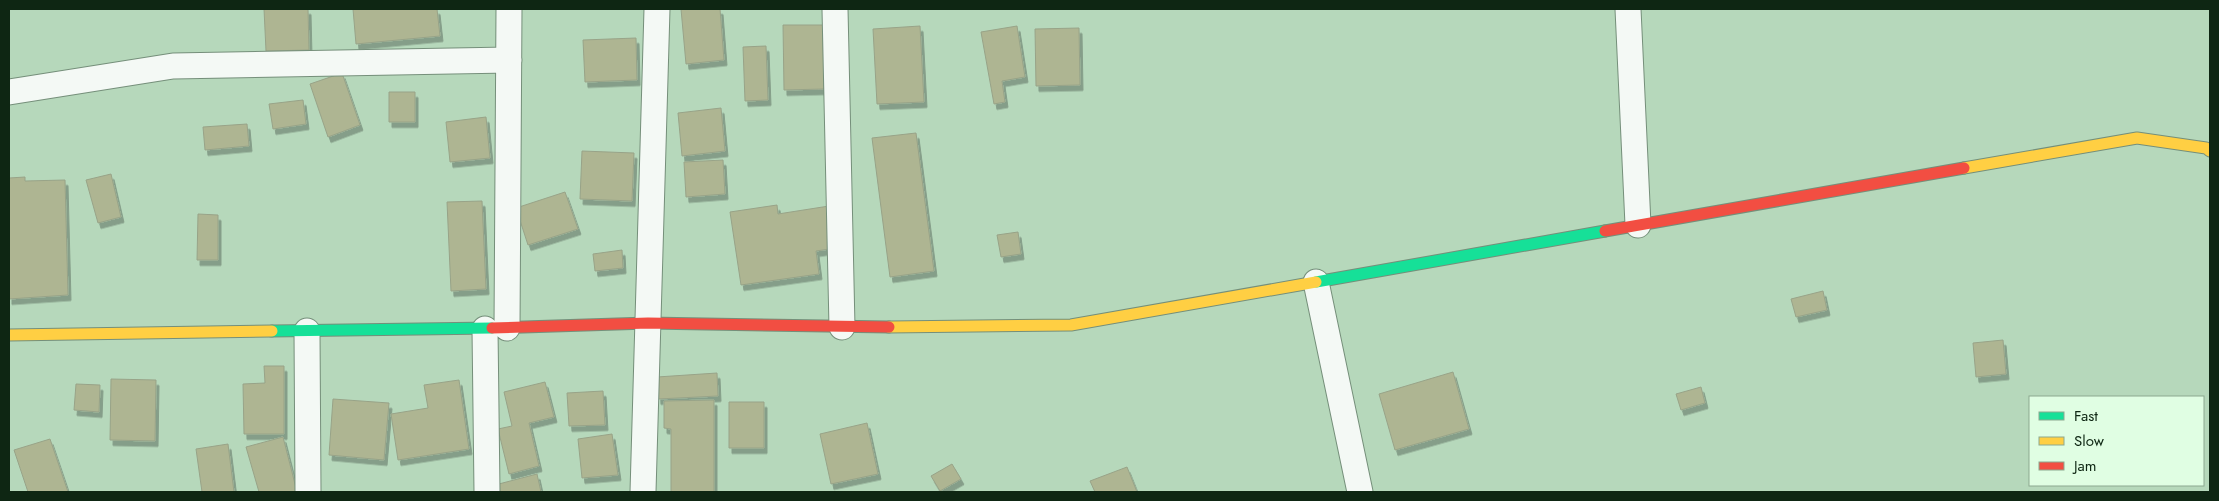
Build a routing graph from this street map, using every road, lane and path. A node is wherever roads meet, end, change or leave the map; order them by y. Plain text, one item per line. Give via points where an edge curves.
1 (509, 9) edge
2 (657, 9) edge
3 (836, 9) edge
4 (1628, 9) edge
5 (509, 60) junction
6 (9, 92) edge
7 (2210, 151) edge
8 (1638, 226) junction
9 (1316, 282) junction
10 (648, 323) junction
11 (842, 327) junction
12 (496, 328) junction
13 (307, 331) junction
14 (9, 335) edge
15 (308, 492) edge
16 (487, 492) edge
17 (643, 492) edge
18 (1360, 492) edge

1 - 5 street
2 - 10 street
3 - 11 street
4 - 8 street
5 - 6 street via 173,66
5 - 12 street
7 - 8 street via 2137,138
8 - 9 street
9 - 11 street via 1071,326
9 - 18 street
10 - 11 street
10 - 12 street
10 - 17 street
12 - 13 street
12 - 16 street
13 - 14 street
13 - 15 street

